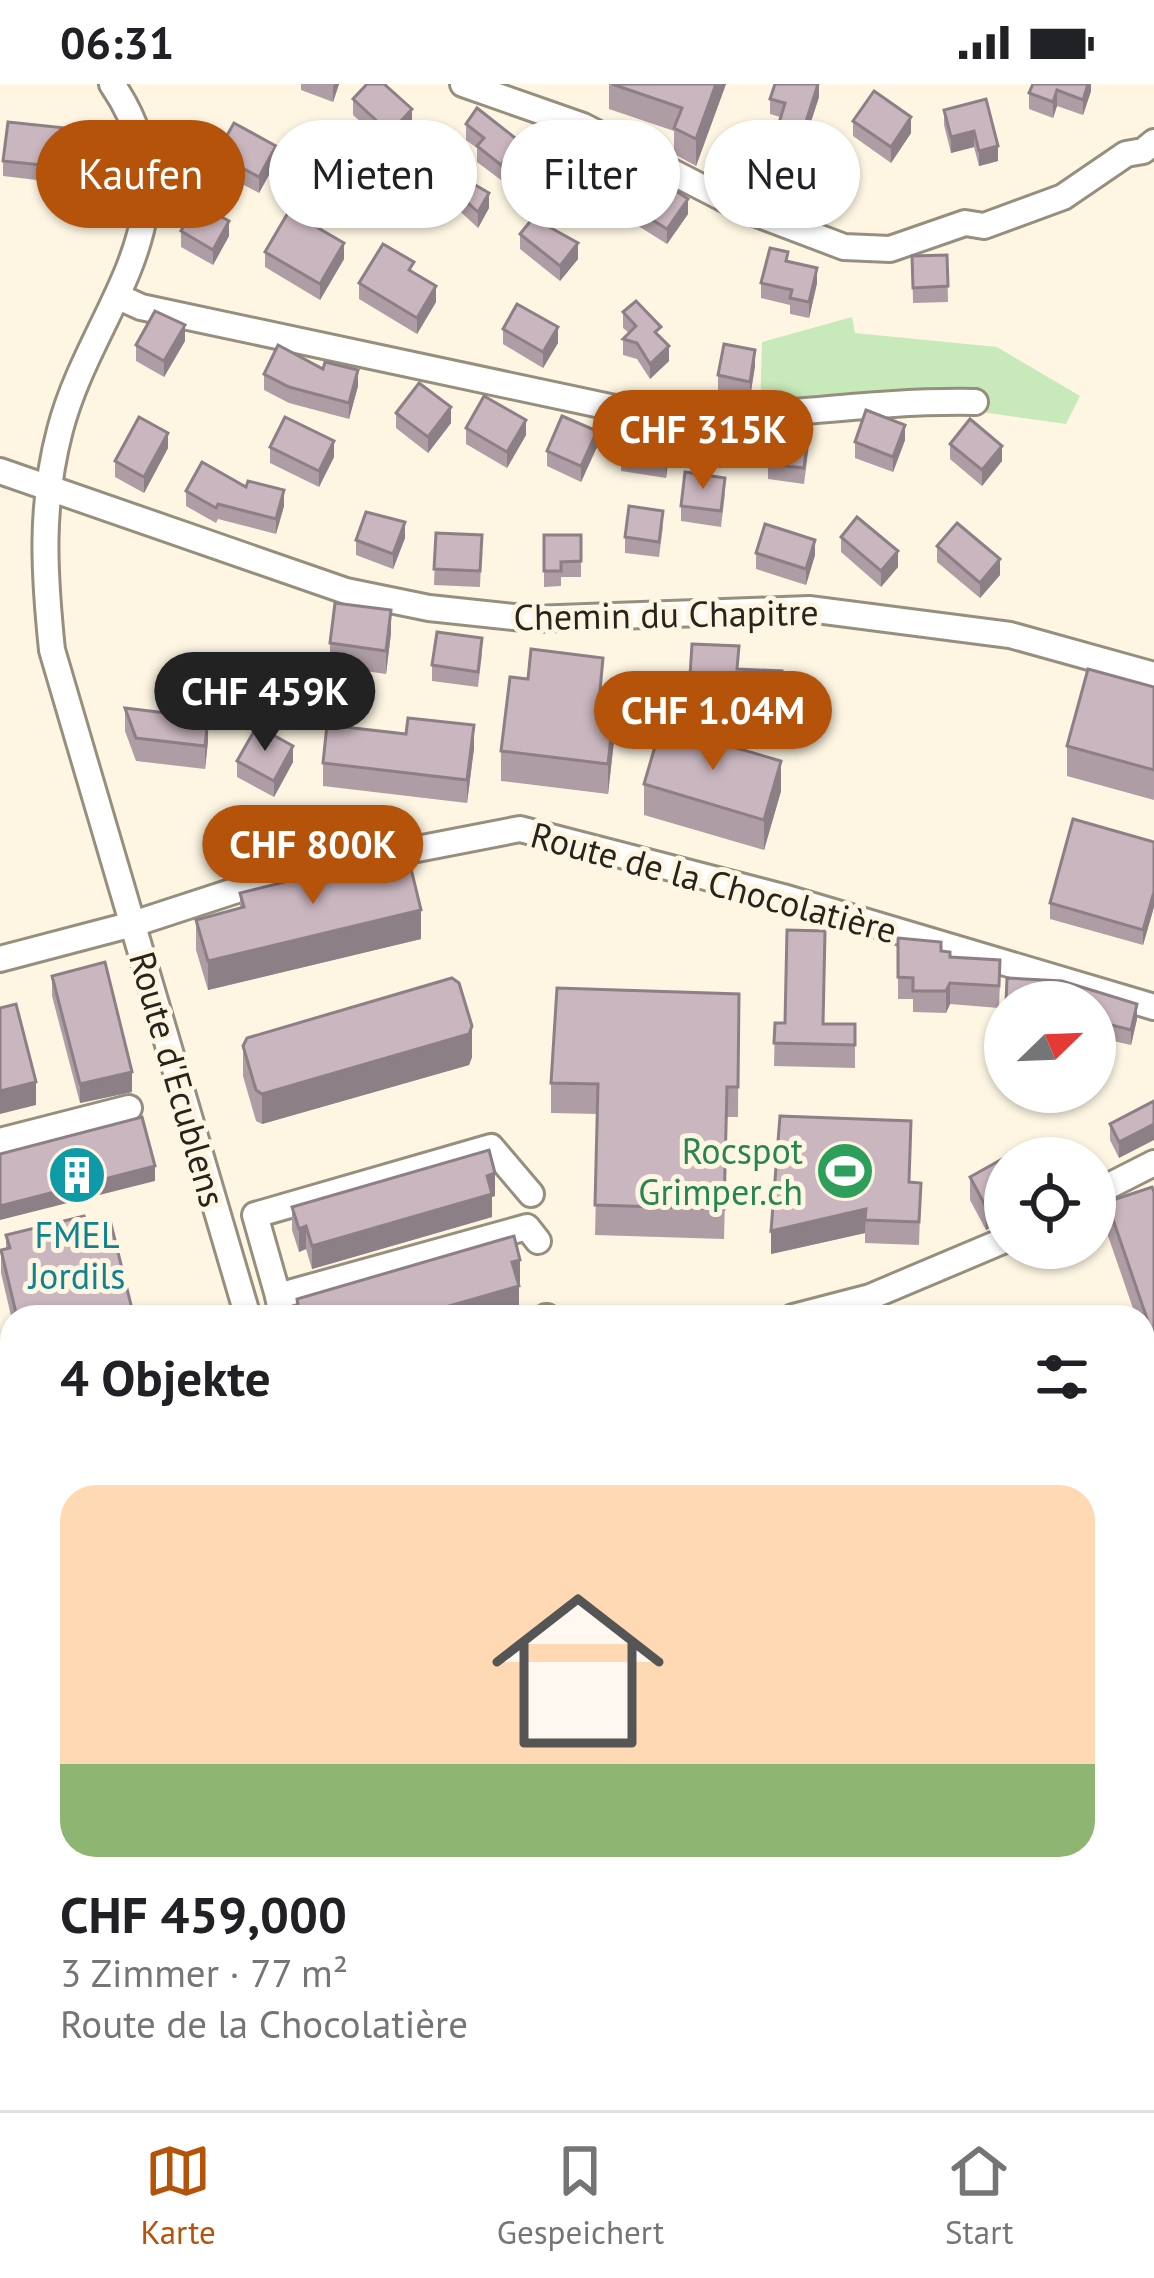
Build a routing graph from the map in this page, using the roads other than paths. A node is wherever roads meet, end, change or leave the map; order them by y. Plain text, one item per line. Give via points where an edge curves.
1 (112, 84) edge
2 (463, 84) edge
3 (528, 94) edge
4 (1154, 142) edge
5 (119, 297) junction
6 (975, 402) dead end
7 (0, 471) edge
8 (46, 488) junction
9 (1154, 675) edge
10 (133, 924) junction
11 (0, 959) edge
12 (1154, 1006) edge
13 (129, 1108) dead end
14 (0, 1141) edge
15 (1154, 1162) edge
16 (1116, 1182) edge
17 (531, 1194) dead end
18 (538, 1241) dead end
19 (984, 1249) edge
20 (244, 1305) edge
21 (280, 1305) edge
22 (283, 1305) edge
23 (839, 1305) edge

1 - 5 street, Route d'Ecublens via 134,124 147,184 137,251
2 - 3 street
3 - 4 street via 753,213 844,247 890,249 965,223 984,226 1064,197
5 - 6 street via 670,420
5 - 8 street, Route d'Ecublens via 62,424
7 - 8 street, Chemin du Chapitre
8 - 9 street, Chemin du Chapitre via 346,591 429,608 532,619 809,608 1010,635
8 - 10 street, Route d'Ecublens via 41,547 52,650
10 - 11 street, Route de la Chocolatière
10 - 12 street, Route de la Chocolatière via 283,875 520,829
10 - 20 street, Route d'Ecublens
13 - 14 street
15 - 16 street
17 - 21 street via 491,1148 255,1215
18 - 22 street via 526,1227
19 - 23 street

